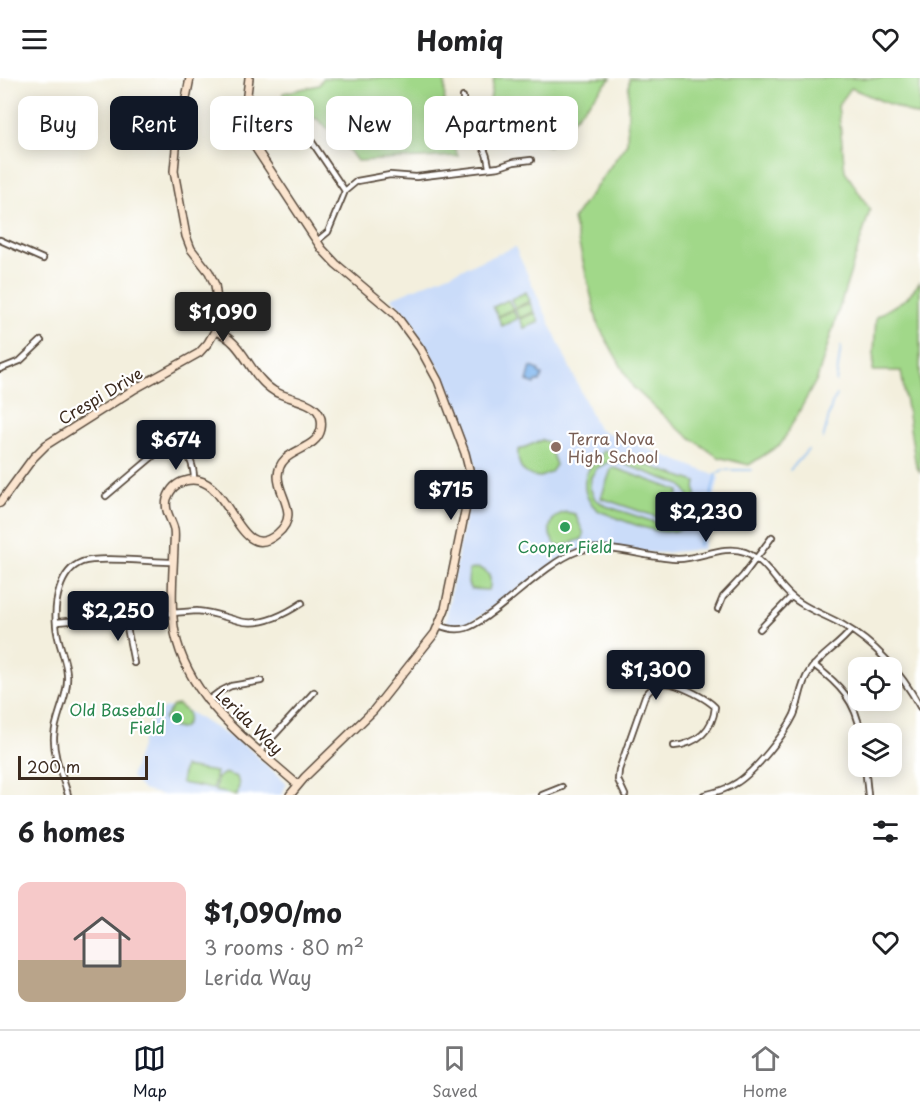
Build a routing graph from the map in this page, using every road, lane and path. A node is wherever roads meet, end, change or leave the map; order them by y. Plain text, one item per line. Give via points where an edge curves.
1 (190, 78) edge
2 (249, 78) edge
3 (247, 96) edge
4 (314, 145) edge
5 (257, 150) edge
6 (485, 150) edge
7 (531, 160) dead end
8 (489, 168) junction
9 (345, 192) junction
10 (0, 240) edge
11 (316, 241) junction
12 (43, 259) dead end
13 (215, 331) junction
14 (41, 341) dead end
15 (0, 369) edge
16 (194, 479) junction
17 (106, 496) dead end
18 (0, 503) edge
19 (772, 537) dead end
20 (757, 559) junction
21 (173, 562) junction
22 (791, 597) junction
23 (302, 603) dead end
24 (718, 609) dead end
25 (173, 613) junction
26 (125, 617) junction
27 (56, 622) junction
28 (439, 625) junction
29 (760, 629) dead end
30 (851, 630) junction
31 (134, 663) dead end
32 (814, 665) junction
33 (261, 681) dead end
34 (314, 692) dead end
35 (207, 701) junction
36 (920, 707) edge
37 (858, 723) edge
38 (674, 746) dead end
39 (260, 751) junction
40 (866, 777) edge
41 (298, 785) junction
42 (562, 788) dead end
43 (68, 795) edge
44 (290, 795) edge
45 (542, 795) edge
46 (625, 795) edge
47 (704, 795) edge
48 (868, 795) edge

1 - 13 street via 174,171 186,236 216,285
2 - 3 street
4 - 9 street
5 - 11 street
6 - 8 street
7 - 8 street
8 - 9 street via 416,177 368,177
9 - 11 street via 330,229
10 - 12 street
11 - 28 street via 408,330 438,381 465,453 469,496
13 - 16 street via 229,337 273,391 313,405 321,428 315,441 282,462 278,479 288,513 282,529 272,537 260,540 248,536 215,489
13 - 18 street, Crespi Drive via 199,353 46,445
14 - 15 street via 20,361
16 - 17 street via 193,467 183,448 170,442
16 - 21 street, Lerida Way via 176,485 167,499 174,532
19 - 20 street
20 - 22 street
20 - 24 street via 723,597
20 - 28 street via 738,550 679,559 583,550 569,555 474,625 455,630
21 - 25 street, Lerida Way
21 - 27 street via 80,563 63,580
22 - 29 street
22 - 30 street
23 - 25 street via 282,616 249,622 205,612
25 - 26 street
25 - 35 street, Lerida Way via 183,660
26 - 27 street
26 - 31 street
27 - 43 street via 67,674 54,742
28 - 41 street via 378,705
30 - 32 street
30 - 36 street via 894,668
32 - 37 street via 847,694
32 - 47 street via 803,683 790,723 756,767 730,787
33 - 35 street via 231,686
34 - 39 street
35 - 39 street, Lerida Way
38 - 46 street via 698,739 710,724 715,707 671,683 657,684 645,696 619,770 618,780
39 - 41 street, Lerida Way
40 - 48 street
41 - 44 street
42 - 45 street

